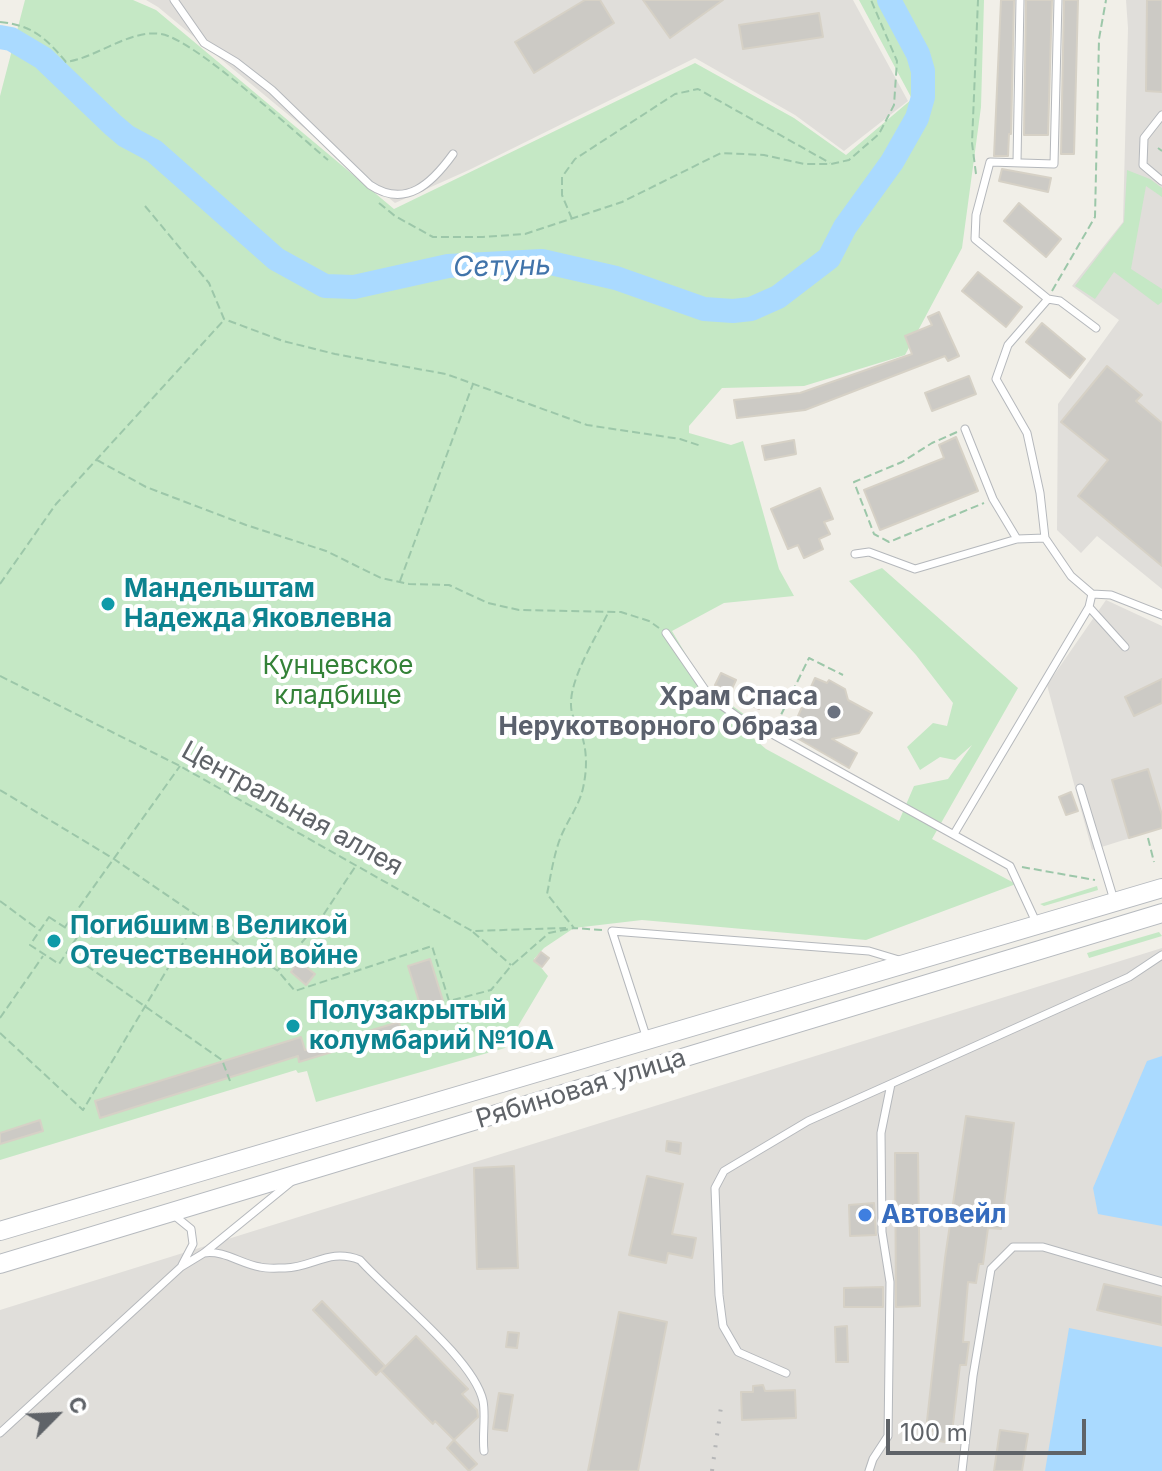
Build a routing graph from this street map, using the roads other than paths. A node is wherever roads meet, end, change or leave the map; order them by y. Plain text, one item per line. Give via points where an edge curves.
1 (174, 0) edge
2 (1020, 0) edge
3 (1058, 0) edge
4 (1162, 115) edge
5 (453, 154) dead end
6 (1017, 162) junction
7 (1162, 181) edge
8 (1048, 299) junction
9 (1096, 328) dead end
10 (965, 429) road end
11 (1045, 538) junction
12 (1017, 539) junction
13 (855, 554) dead end
14 (1092, 594) junction
15 (1089, 607) junction
16 (1162, 615) edge
17 (666, 633) road end
18 (1125, 647) dead end
19 (1080, 788) dead end
20 (954, 834) junction
21 (1162, 888) edge
22 (1115, 902) junction
23 (1162, 913) edge
24 (1037, 924) junction
25 (1162, 955) edge
26 (909, 963) junction
27 (648, 1041) junction
28 (891, 1084) junction
29 (303, 1174) junction
30 (171, 1214) junction
31 (2, 1230) edge
32 (204, 1253) junction
33 (0, 1264) edge
34 (181, 1267) junction
35 (1162, 1282) edge
36 (786, 1373) dead end
37 (0, 1433) edge
38 (484, 1451) dead end
39 (869, 1471) edge
40 (962, 1471) edge

1 - 5 lane via 204,43 272,90 384,195 420,189
2 - 6 lane
3 - 6 lane via 1054,164
4 - 7 lane via 1144,138 1143,165
6 - 8 lane via 990,162 975,239
8 - 9 lane via 1060,301
8 - 11 lane via 1008,345 996,379 1027,433
10 - 12 lane via 993,499
11 - 12 lane
11 - 14 lane via 1071,576
12 - 13 lane via 915,569 869,552
14 - 15 lane
14 - 16 lane via 1111,595
15 - 18 lane
15 - 20 lane
17 - 20 lane via 710,697 728,710
19 - 22 lane
20 - 24 lane via 1010,866
21 - 22 main road, Рябиновая улица
22 - 24 main road, Рябиновая улица
23 - 29 main road, Рябиновая улица
24 - 26 main road, Рябиновая улица
25 - 28 lane via 1129,977
26 - 27 main road, Рябиновая улица
26 - 27 lane via 869,951 612,931
27 - 31 main road, Рябиновая улица
28 - 36 lane via 760,1148 724,1171 715,1188 723,1326 738,1352
28 - 39 lane via 881,1133 882,1232 890,1282 888,1436
29 - 30 main road, Рябиновая улица
29 - 32 lane
30 - 33 main road, Рябиновая улица
30 - 34 lane via 191,1229 193,1244
32 - 34 lane
32 - 38 lane via 261,1268 290,1268 331,1255 360,1260 462,1362 477,1384 484,1404
34 - 37 lane
35 - 40 lane via 1043,1247 1013,1247 991,1269

